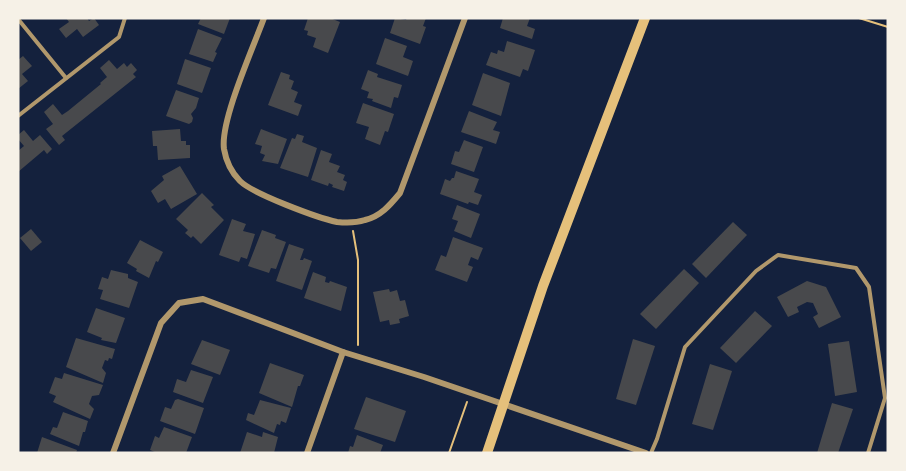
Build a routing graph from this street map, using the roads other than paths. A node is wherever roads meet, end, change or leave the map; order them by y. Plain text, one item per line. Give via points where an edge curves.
1 (18, 18) edge
2 (125, 18) edge
3 (264, 18) edge
4 (465, 18) edge
5 (645, 18) edge
6 (66, 78) junction
7 (18, 116) edge
8 (343, 352) junction
9 (502, 405) junction
10 (113, 453) edge
11 (307, 453) edge
12 (487, 453) edge
13 (646, 453) edge
14 (651, 453) edge
15 (868, 453) edge

1 - 6 lane
2 - 6 lane via 119,37
3 - 4 street via 225,124 224,150 229,164 240,181 257,193 327,219 351,222 378,215 400,193
5 - 9 main road
6 - 7 lane
8 - 9 street
8 - 10 street via 203,299 179,303 161,323
8 - 11 street
9 - 12 main road
9 - 13 street
14 - 15 lane via 685,347 756,272 778,255 856,268 869,287 885,398

